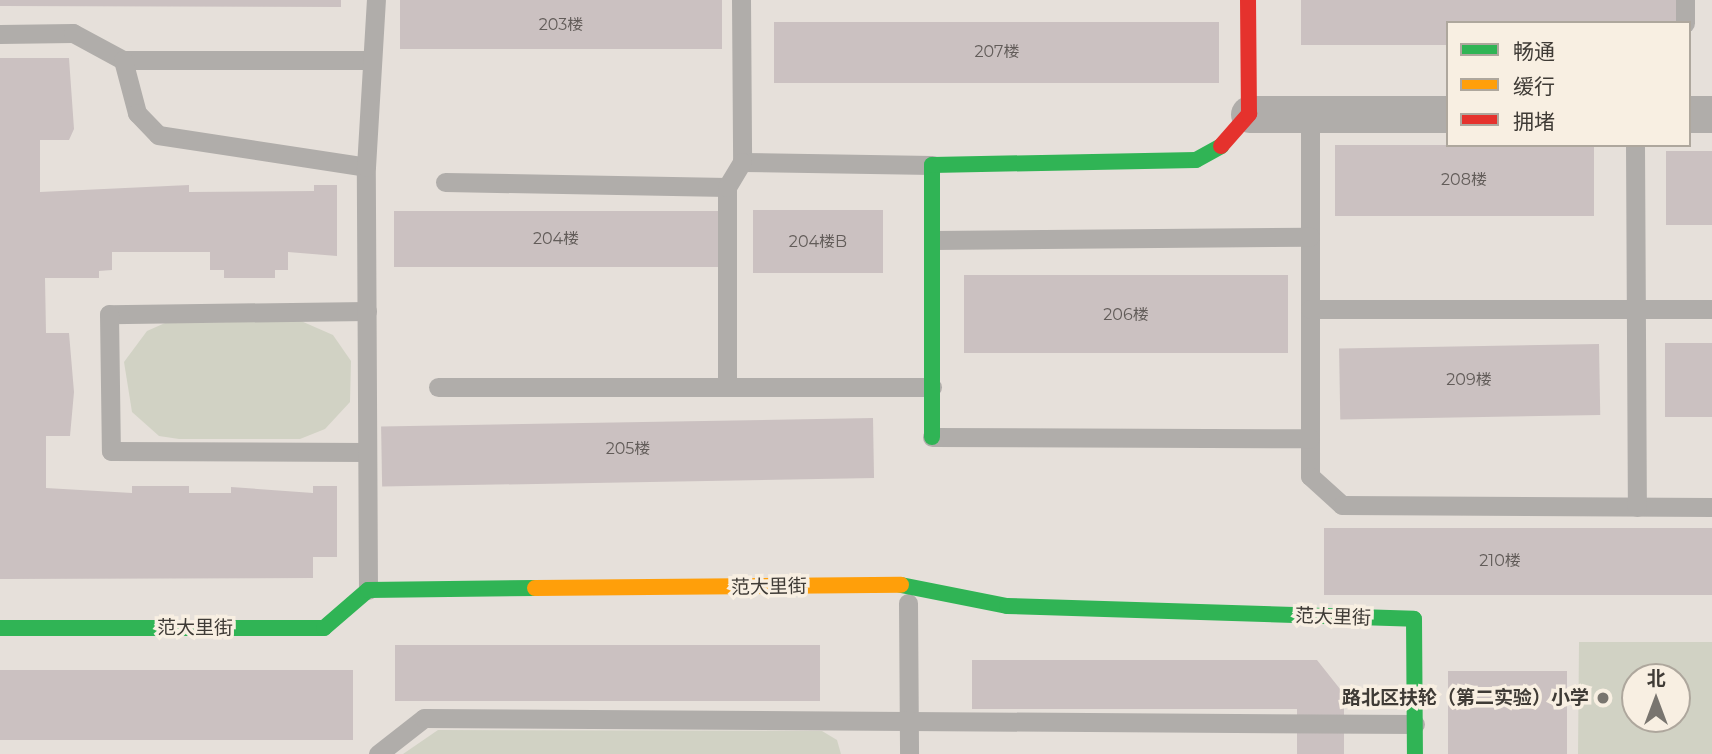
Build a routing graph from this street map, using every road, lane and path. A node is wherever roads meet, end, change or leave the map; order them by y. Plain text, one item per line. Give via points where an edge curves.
1 (376, 0) edge
2 (741, 0) edge
3 (1248, 0) edge
4 (1685, 0) edge
5 (1685, 21) edge
6 (0, 34) edge
7 (123, 60) junction
8 (372, 60) junction
9 (1249, 114) junction
10 (1310, 114) junction
11 (1446, 114) edge
12 (1691, 114) edge
13 (1712, 114) edge
14 (1635, 147) edge
15 (742, 162) junction
16 (932, 165) junction
17 (366, 167) junction
18 (445, 182) dead end
19 (727, 187) junction
20 (1310, 237) junction
21 (933, 240) junction
22 (1310, 309) junction
23 (1636, 309) junction
24 (1712, 309) edge
25 (367, 311) junction
26 (727, 385) junction
27 (438, 387) dead end
28 (932, 387) junction
29 (932, 437) joint
30 (1310, 438) junction
31 (367, 452) junction
32 (1637, 507) junction
33 (1712, 507) edge
34 (368, 590) junction
35 (908, 603) junction
36 (0, 628) edge
37 (0, 645) edge
38 (1408, 739) edge
39 (378, 754) edge
40 (909, 754) edge
41 (1415, 754) edge

1 - 8 lane
2 - 15 lane
3 - 9 street
4 - 5 lane
6 - 7 lane via 73,33
7 - 8 lane
7 - 17 lane via 137,113 158,135
8 - 17 lane
9 - 10 street
9 - 16 street via 1230,141 1196,160
10 - 11 street
10 - 20 lane
12 - 13 street
14 - 23 lane
15 - 16 lane
15 - 19 lane
16 - 21 street
17 - 25 lane
18 - 19 lane
19 - 26 lane
20 - 21 lane
20 - 22 lane
21 - 28 street
22 - 23 lane
22 - 30 lane
23 - 24 lane
23 - 32 lane
25 - 31 lane
25 - 31 lane via 109,314 111,451
26 - 27 lane
26 - 28 lane
28 - 29 street
29 - 30 lane
30 - 32 lane via 1310,476 1342,505
31 - 34 lane
32 - 33 lane
34 - 36 street, 范大里街 via 324,628
34 - 38 street, 范大里街 via 899,585 1007,606 1414,619
35 - 37 street, 范大里街 via 377,603 326,644
35 - 38 street, 范大里街 via 1007,620 1401,634
35 - 40 lane
38 - 39 lane via 424,718
38 - 41 street, 范大里街

